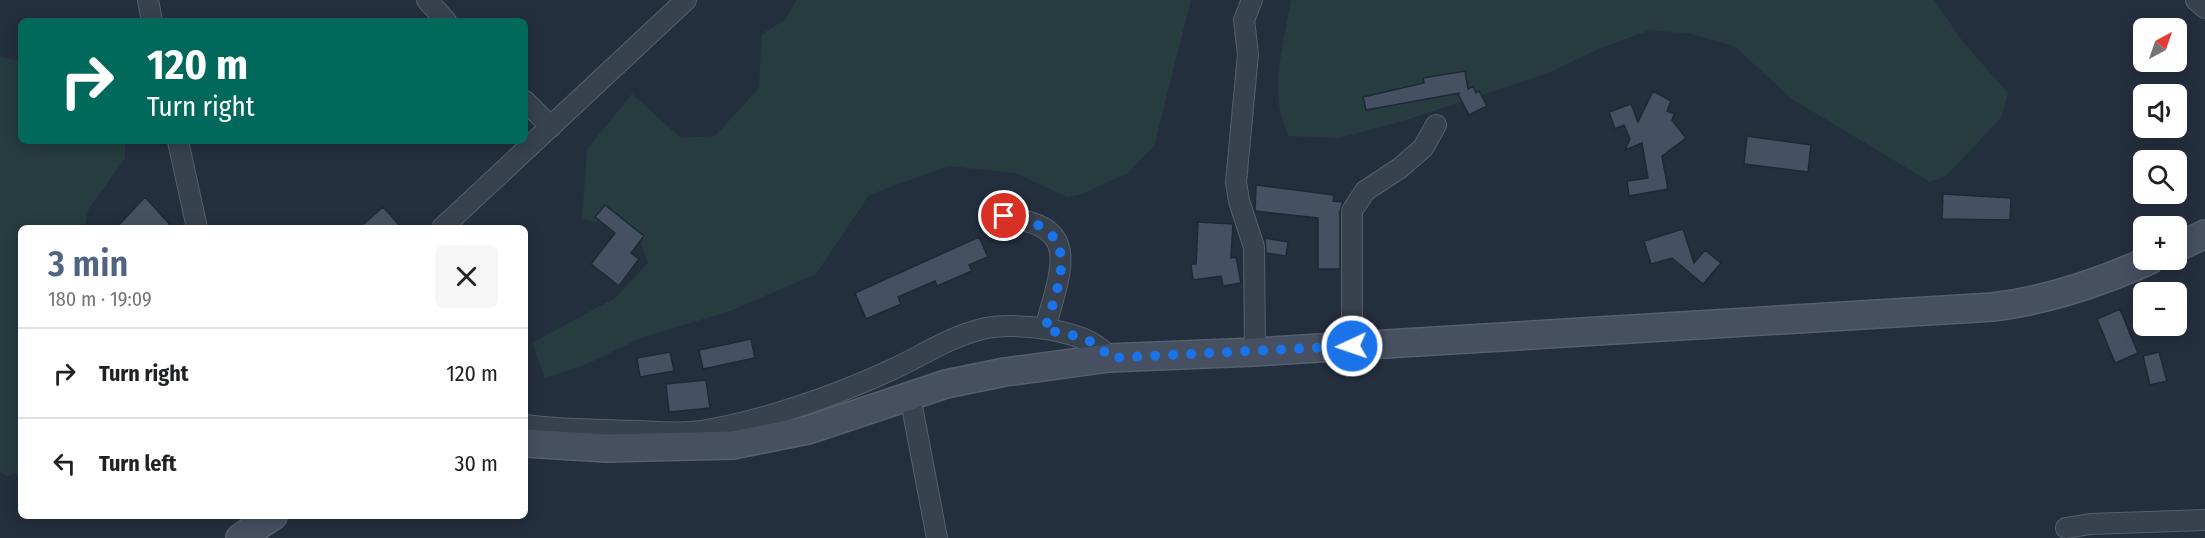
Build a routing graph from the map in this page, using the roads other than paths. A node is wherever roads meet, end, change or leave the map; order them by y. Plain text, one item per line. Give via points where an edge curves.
1 (148, 0) edge
2 (427, 0) edge
3 (686, 0) edge
4 (1252, 0) edge
5 (2196, 0) edge
6 (2205, 9) edge
7 (151, 18) edge
8 (443, 18) edge
9 (528, 103) edge
10 (1437, 125) dead end
11 (551, 127) junction
12 (178, 144) edge
13 (990, 216) dead end
14 (196, 225) edge
15 (445, 225) edge
16 (2205, 234) edge
17 (2187, 243) edge
18 (2133, 267) edge
19 (1045, 330) junction
20 (1352, 346) junction
21 (1255, 352) junction
22 (1109, 358) junction
23 (910, 396) junction
24 (528, 426) edge
25 (528, 443) edge
26 (268, 519) edge
27 (2205, 520) edge
28 (2066, 528) dead end
29 (240, 538) edge
30 (937, 538) edge

1 - 7 street
2 - 8 street
3 - 11 street
4 - 21 street via 1244,20 1248,54 1236,182 1254,248
5 - 6 street
9 - 11 street
10 - 20 street via 1423,148 1365,191 1352,211
11 - 15 street
12 - 14 street
13 - 19 street via 1017,217 1035,223 1061,247 1062,264
16 - 17 street
18 - 20 street via 2038,301 1993,307
19 - 22 street via 1086,339
19 - 24 street via 984,328 946,341 859,384 700,431
20 - 21 street
21 - 22 street
22 - 23 street via 1005,372
23 - 25 street via 808,430 733,445 607,448
23 - 30 street
26 - 29 street
27 - 28 street

